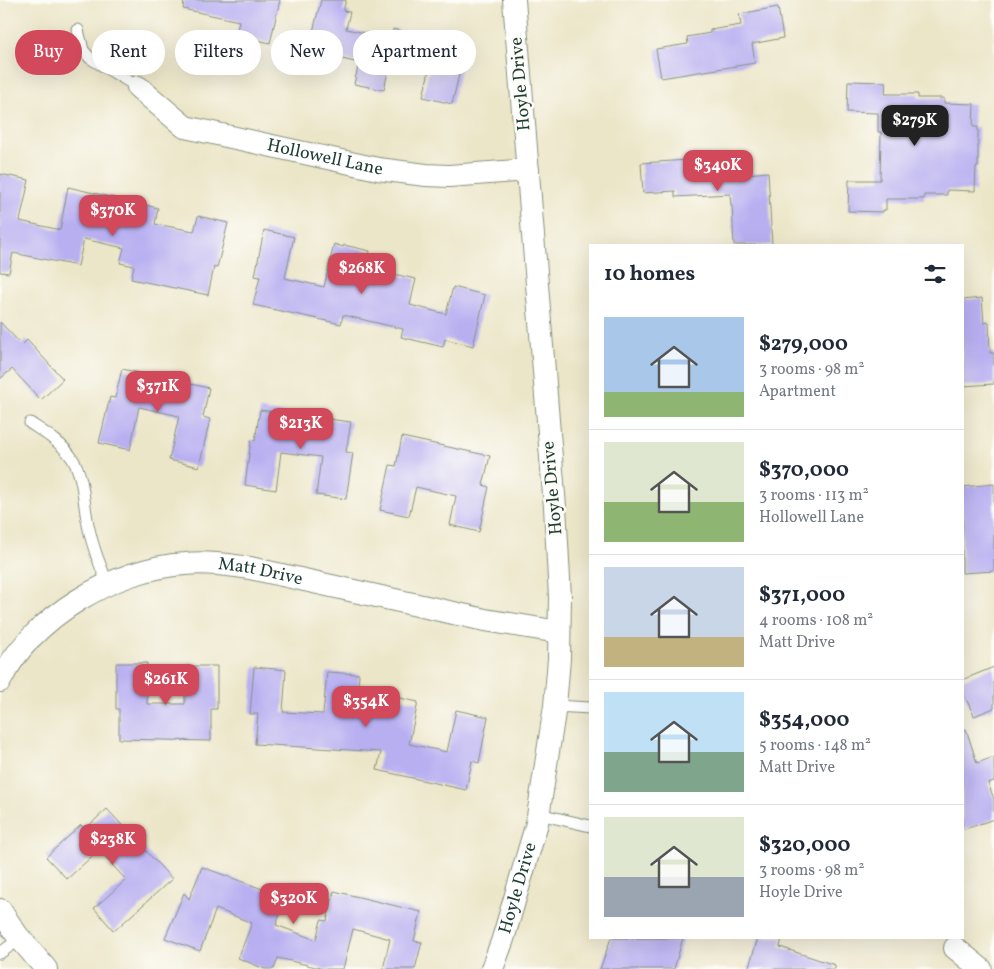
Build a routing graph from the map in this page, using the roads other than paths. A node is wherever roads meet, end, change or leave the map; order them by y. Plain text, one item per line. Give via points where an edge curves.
1 (514, 0) edge
2 (82, 46) edge
3 (138, 87) joint
4 (528, 170) junction
5 (30, 423) dead end
6 (108, 584) junction
7 (559, 632) junction
8 (0, 681) edge
9 (554, 706) junction
10 (589, 708) edge
11 (539, 814) junction
12 (589, 826) edge
13 (0, 910) edge
14 (20, 939) junction
15 (955, 948) dead end
16 (0, 953) edge
17 (46, 969) edge
18 (492, 969) edge
19 (981, 969) edge

1 - 4 street, Hoyle Drive
2 - 3 lane via 90,58
3 - 4 street, Hollowell Lane via 185,127 378,169 449,176
4 - 7 street, Hoyle Drive via 555,507
5 - 6 lane via 56,441 72,458 81,482 88,529
6 - 7 street, Matt Drive via 162,567 215,564 250,568 485,620
6 - 8 street, Matt Drive via 67,606 38,631
7 - 9 street, Hoyle Drive
9 - 10 lane
9 - 11 street, Hoyle Drive
11 - 12 lane
11 - 18 street, Hoyle Drive
13 - 14 street
14 - 16 lane
14 - 17 street
15 - 19 street

